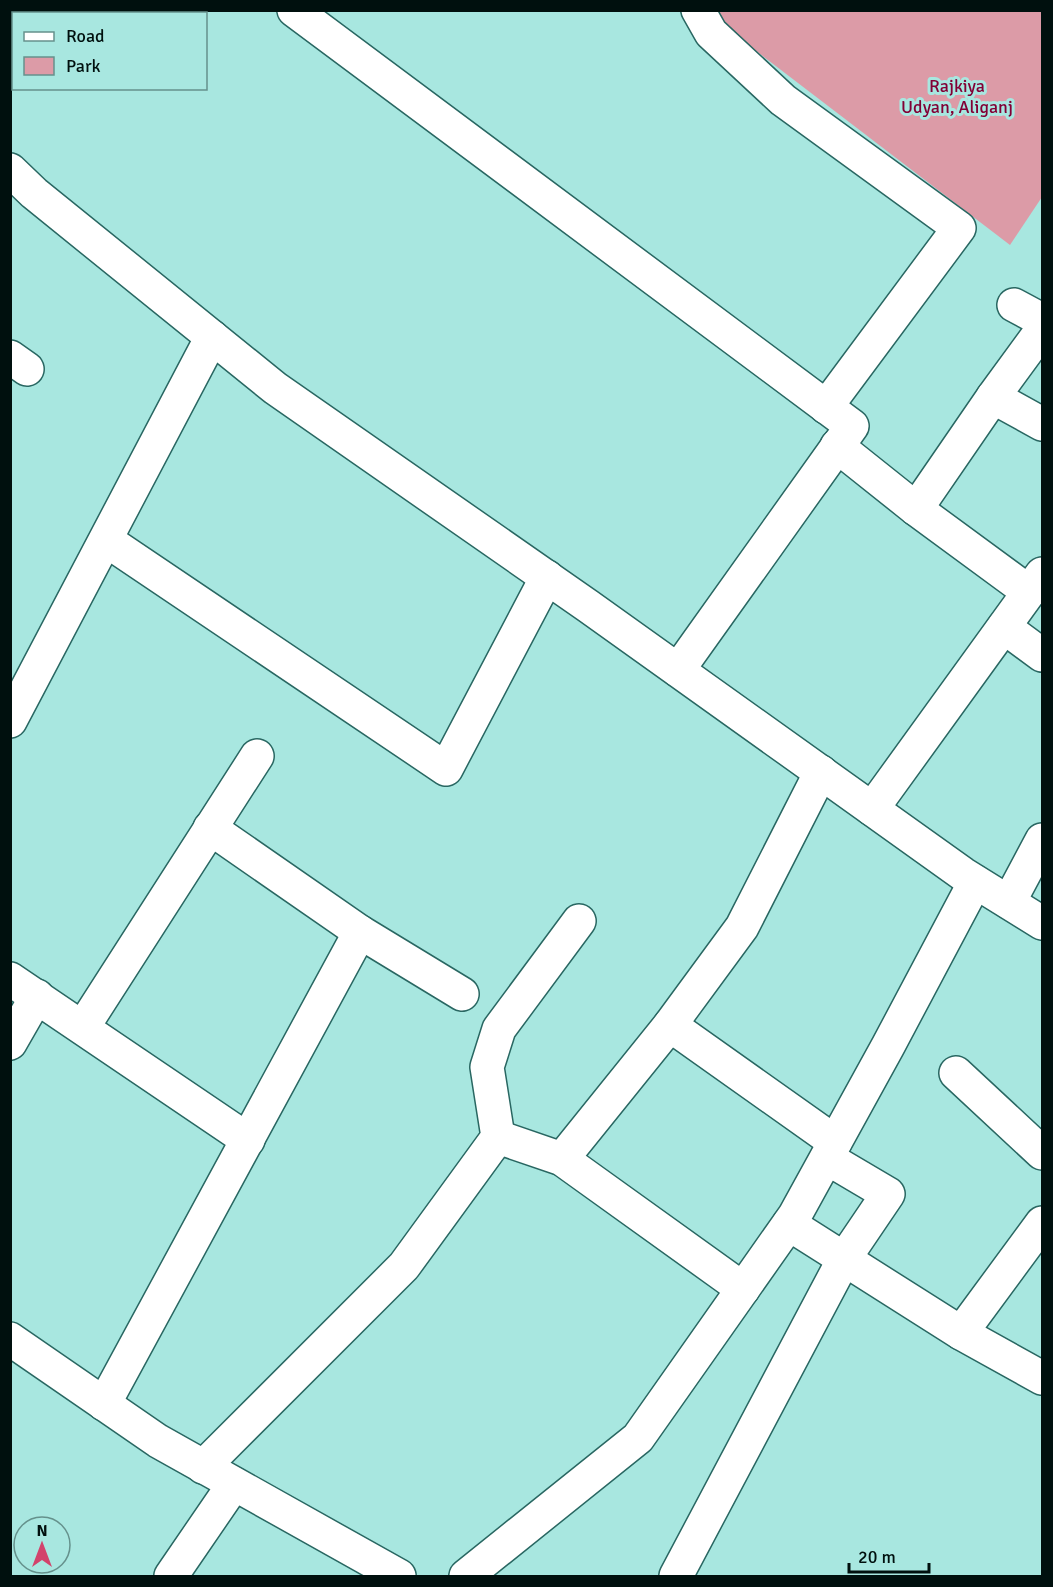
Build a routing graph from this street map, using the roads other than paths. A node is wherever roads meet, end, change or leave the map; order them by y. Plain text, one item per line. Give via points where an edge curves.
1 (294, 10) edge
2 (698, 10) edge
3 (10, 170) edge
4 (1014, 305) dead end
5 (1042, 320) edge
6 (1042, 330) edge
7 (212, 337) junction
8 (993, 397) junction
9 (826, 407) junction
10 (1042, 424) edge
11 (837, 446) junction
12 (916, 509) junction
13 (106, 540) junction
14 (547, 577) junction
15 (1036, 583) edge
16 (1004, 627) junction
17 (1042, 655) edge
18 (678, 670) junction
19 (10, 721) edge
20 (256, 756) dead end
21 (821, 772) junction
22 (872, 809) junction
23 (210, 828) junction
24 (1042, 840) edge
25 (975, 882) junction
26 (1009, 902) junction
27 (579, 921) dead end
28 (1042, 923) edge
29 (360, 932) junction
30 (23, 987) edge
31 (462, 994) dead end
32 (670, 1025) junction
33 (83, 1027) junction
34 (10, 1043) edge
35 (956, 1073) dead end
36 (498, 1137) junction
37 (248, 1140) junction
38 (831, 1150) junction
39 (1042, 1152) edge
40 (562, 1159) junction
41 (1042, 1223) edge
42 (789, 1224) junction
43 (844, 1259) junction
44 (743, 1289) junction
45 (961, 1333) junction
46 (10, 1339) edge
47 (1042, 1378) edge
48 (104, 1404) junction
49 (203, 1467) junction
50 (234, 1484) junction
51 (171, 1576) edge
52 (399, 1576) edge
53 (466, 1576) edge
54 (676, 1576) edge

1 - 9 street
2 - 9 street via 711,33 783,100 959,228
3 - 7 street
4 - 5 street
6 - 8 street
7 - 13 street
7 - 14 street via 275,388
8 - 10 street
8 - 12 street
9 - 11 street via 852,426
11 - 12 street
11 - 18 street
12 - 15 street
13 - 14 street via 446,769
13 - 19 street
14 - 18 street
15 - 16 street
16 - 17 street
16 - 22 street
18 - 21 street
20 - 23 street
21 - 22 street
21 - 32 street via 741,927
22 - 25 street
23 - 29 street
23 - 33 street
24 - 26 street
25 - 26 street
25 - 38 street
26 - 28 street
27 - 36 street via 499,1029 487,1067
29 - 31 street
29 - 37 street
30 - 33 street
30 - 34 street
32 - 38 street
32 - 40 street
33 - 37 street
35 - 39 street
36 - 40 street
36 - 49 street via 404,1266
37 - 48 street
38 - 42 street
38 - 43 street via 888,1194
40 - 44 street
41 - 45 street
42 - 43 street
42 - 44 street
43 - 45 street
43 - 54 street
44 - 53 street via 638,1438
45 - 47 street
46 - 48 street
48 - 49 street via 158,1442
49 - 50 street
50 - 51 street
50 - 52 street

